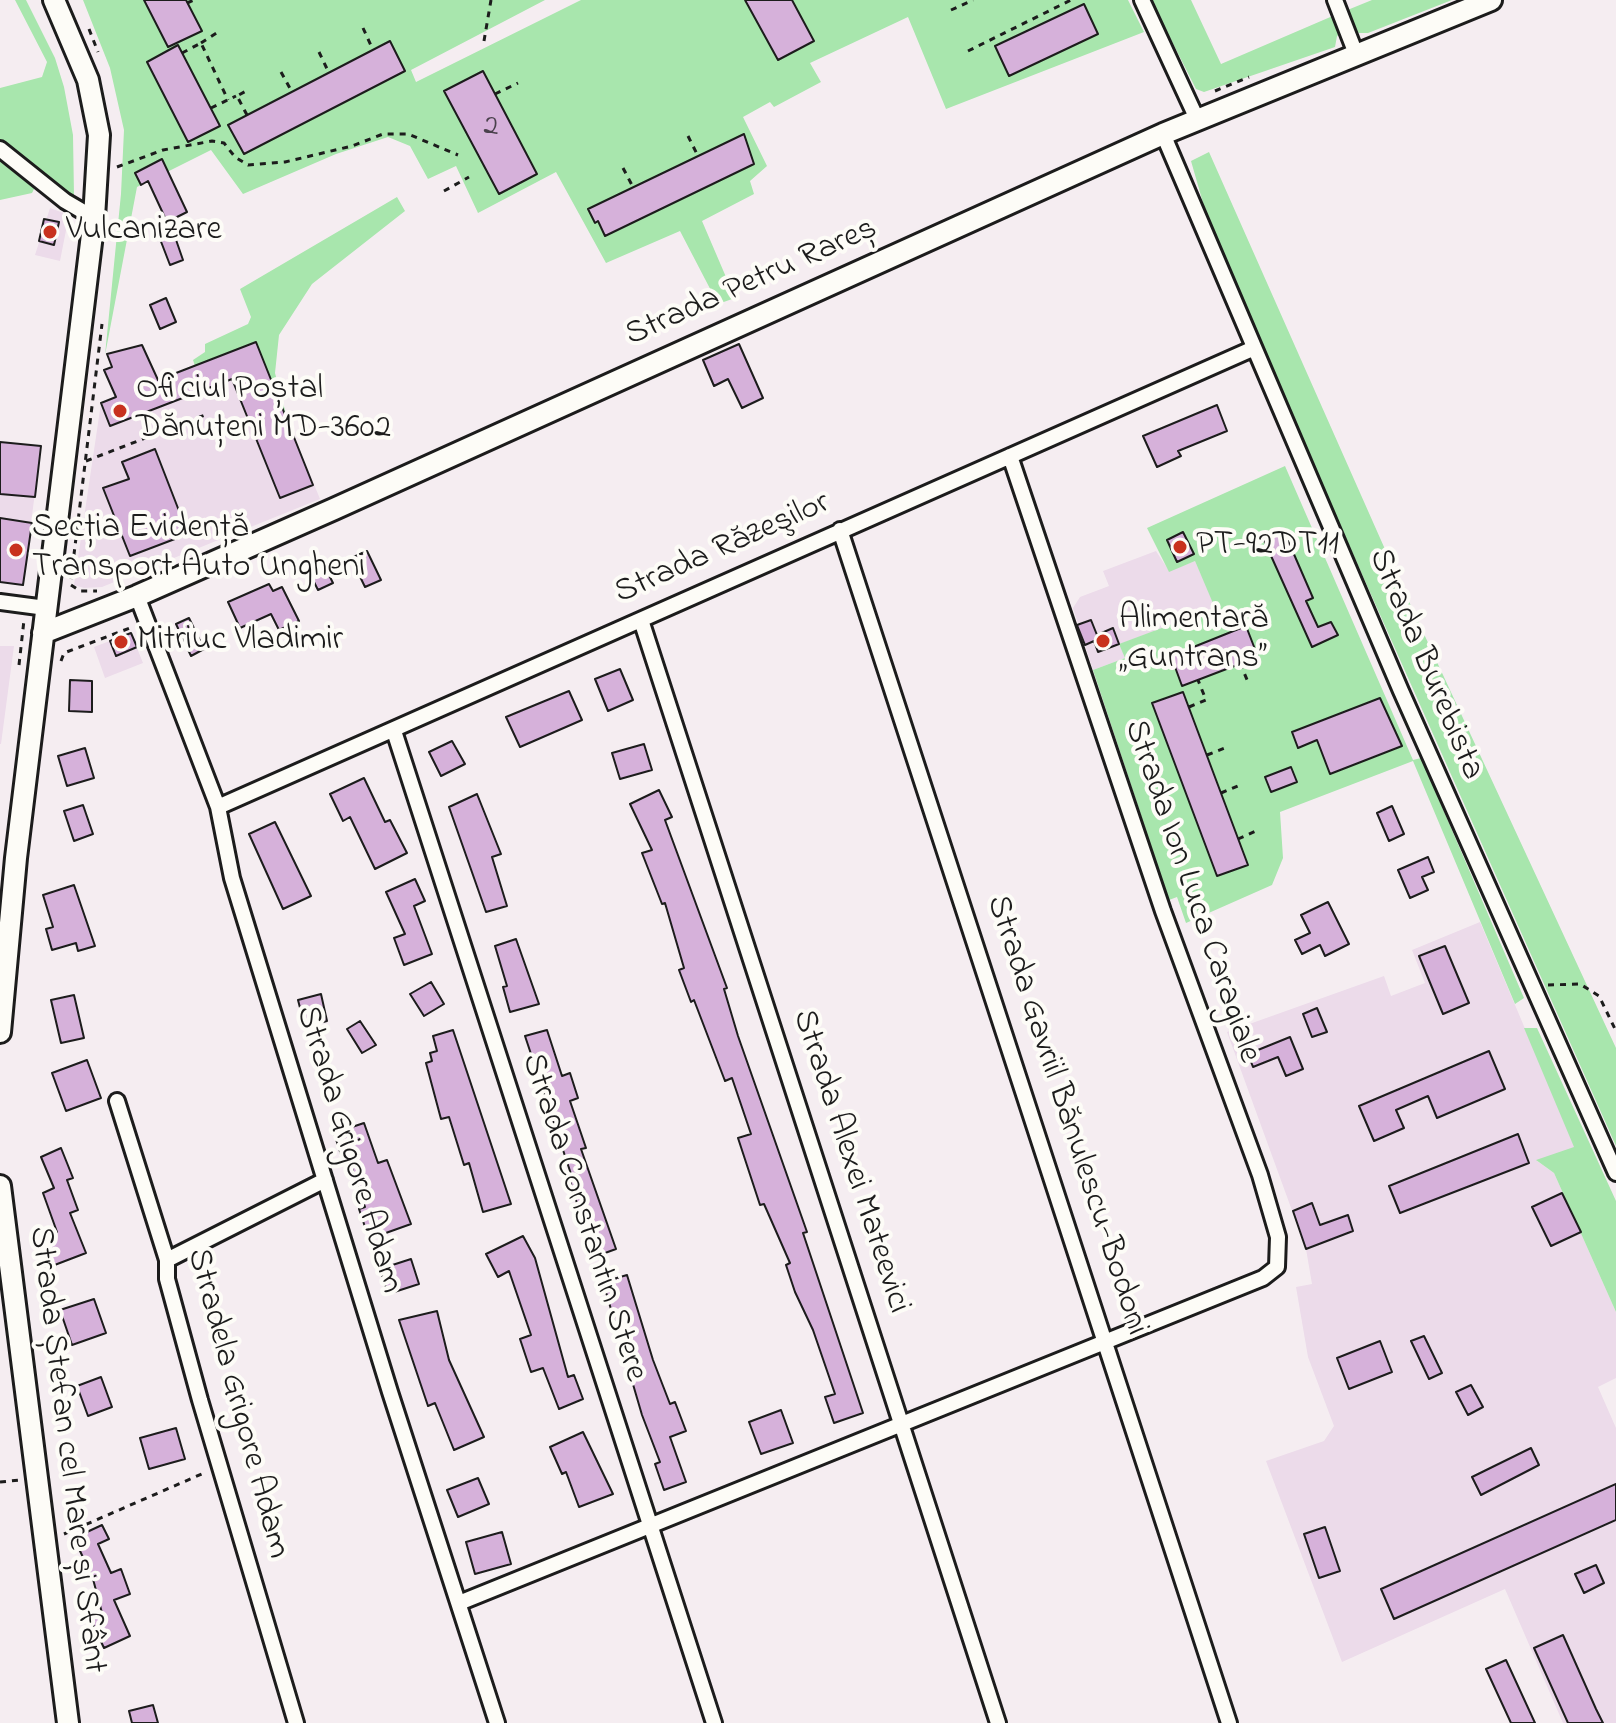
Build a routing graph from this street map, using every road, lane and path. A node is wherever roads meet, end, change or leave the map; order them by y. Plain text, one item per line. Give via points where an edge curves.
1 (54, 0) edge
2 (194, 0) edge
3 (491, 0) edge
4 (973, 0) edge
5 (1071, 0) edge
6 (1142, 0) edge
7 (1335, 0) edge
8 (1491, 0) edge
9 (187, 3) dead end
10 (1057, 7) junction
11 (951, 10) dead end
12 (1061, 15) dead end
13 (363, 28) dead end
14 (218, 32) dead end
15 (1005, 33) junction
16 (1008, 39) dead end
17 (484, 41) dead end
18 (201, 43) junction
19 (373, 50) dead end
20 (968, 51) dead end
21 (319, 52) dead end
22 (182, 53) dead end
23 (1356, 54) junction
24 (281, 72) dead end
25 (329, 73) dead end
26 (518, 83) dead end
27 (248, 90) dead end
28 (292, 92) dead end
29 (495, 94) dead end
30 (237, 96) junction
31 (228, 100) junction
32 (211, 108) dead end
33 (247, 115) dead end
34 (1197, 119) junction
35 (1163, 134) junction
36 (688, 136) dead end
37 (0, 149) edge
38 (458, 155) dead end
39 (698, 156) dead end
40 (117, 167) dead end
41 (623, 168) dead end
42 (469, 177) dead end
43 (633, 187) dead end
44 (444, 191) dead end
45 (94, 218) junction
46 (1252, 349) junction
47 (205, 415) dead end
48 (1010, 456) junction
49 (86, 461) dead end
50 (840, 530) junction
51 (137, 596) junction
52 (0, 602) edge
53 (46, 608) junction
54 (641, 620) junction
55 (130, 628) dead end
56 (43, 633) junction
57 (61, 661) dead end
58 (1240, 663) dead end
59 (1198, 680) dead end
60 (1248, 682) dead end
61 (1189, 707) dead end
62 (394, 731) junction
63 (1225, 748) dead end
64 (1207, 755) dead end
65 (1240, 785) dead end
66 (1221, 793) dead end
67 (218, 807) junction
68 (1258, 830) dead end
69 (1238, 839) dead end
70 (1533, 988) junction
71 (1616, 1031) edge
72 (0, 1032) edge
73 (117, 1101) dead end
74 (1616, 1173) edge
75 (325, 1180) junction
76 (0, 1186) edge
77 (167, 1260) junction
78 (7, 1322) edge
79 (1107, 1340) junction
80 (903, 1424) junction
81 (219, 1467) junction
82 (650, 1528) junction
83 (45, 1542) junction
84 (459, 1603) junction
85 (68, 1723) edge
86 (296, 1723) edge
87 (497, 1723) edge
88 (714, 1723) edge
89 (998, 1723) edge
90 (1229, 1723) edge

1 - 45 main road via 88,80 99,135
2 - 9 path
3 - 17 path
4 - 11 path
5 - 10 path
6 - 34 street
7 - 23 street
8 - 23 main road, Strada Petru Rareș
10 - 12 path
10 - 15 path
13 - 19 path
14 - 18 path
15 - 16 path
15 - 20 path
18 - 22 path
18 - 31 path
21 - 25 path
23 - 34 main road, Strada Petru Rareș
24 - 28 path
26 - 29 path
27 - 30 path
30 - 31 path
30 - 33 path
31 - 32 path
34 - 35 main road, Strada Petru Rareș
35 - 46 street, Strada Burebista
35 - 51 main road, Strada Petru Rareș
36 - 39 path
37 - 45 street
38 - 40 path via 408,134 383,134 285,162 248,165 224,143 212,141 163,150
41 - 43 path
42 - 44 path
45 - 53 main road
46 - 48 street, Strada Răzeşilor
46 - 70 street, Strada Burebista
47 - 49 path
48 - 50 street, Strada Răzeşilor
48 - 79 street, Strada Ion Luca Caragiale via 1278,1237 1280,1258 1263,1278
50 - 54 street, Strada Răzeşilor
50 - 79 street, Strada Gavriil Bănulescu-Bodoni
51 - 56 main road, Strada Petru Rareș
51 - 67 street, Strada Grigore Adam
52 - 53 street
53 - 56 main road
54 - 62 street, Strada Răzeşilor
54 - 80 street, Strada Alexei Mateevici
55 - 57 path via 64,653
56 - 72 main road
58 - 60 path
59 - 61 path via 1206,700
62 - 67 street, Strada Răzeşilor
62 - 82 street, Strada Constantin Stere
63 - 64 path
65 - 66 path
67 - 75 street, Strada Grigore Adam via 232,878
68 - 69 path
70 - 71 path via 1580,984 1599,996
70 - 74 street, Strada Burebista
73 - 77 street, Stradela Grigore Adam
75 - 77 street
75 - 84 street, Strada Grigore Adam
76 - 78 main road, Strada Ștefan cel Mare și Sfânt
77 - 81 street, Stradela Grigore Adam via 169,1288
78 - 83 main road, Strada Ștefan cel Mare și Sfânt
79 - 80 street
79 - 90 street, Strada Gavriil Bănulescu-Bodoni
80 - 82 street
80 - 89 street, Strada Alexei Mateevici
81 - 83 path
81 - 86 street, Stradela Grigore Adam
82 - 84 street
82 - 88 street, Strada Constantin Stere
83 - 85 main road, Strada Ștefan cel Mare și Sfânt
84 - 87 street, Strada Grigore Adam

